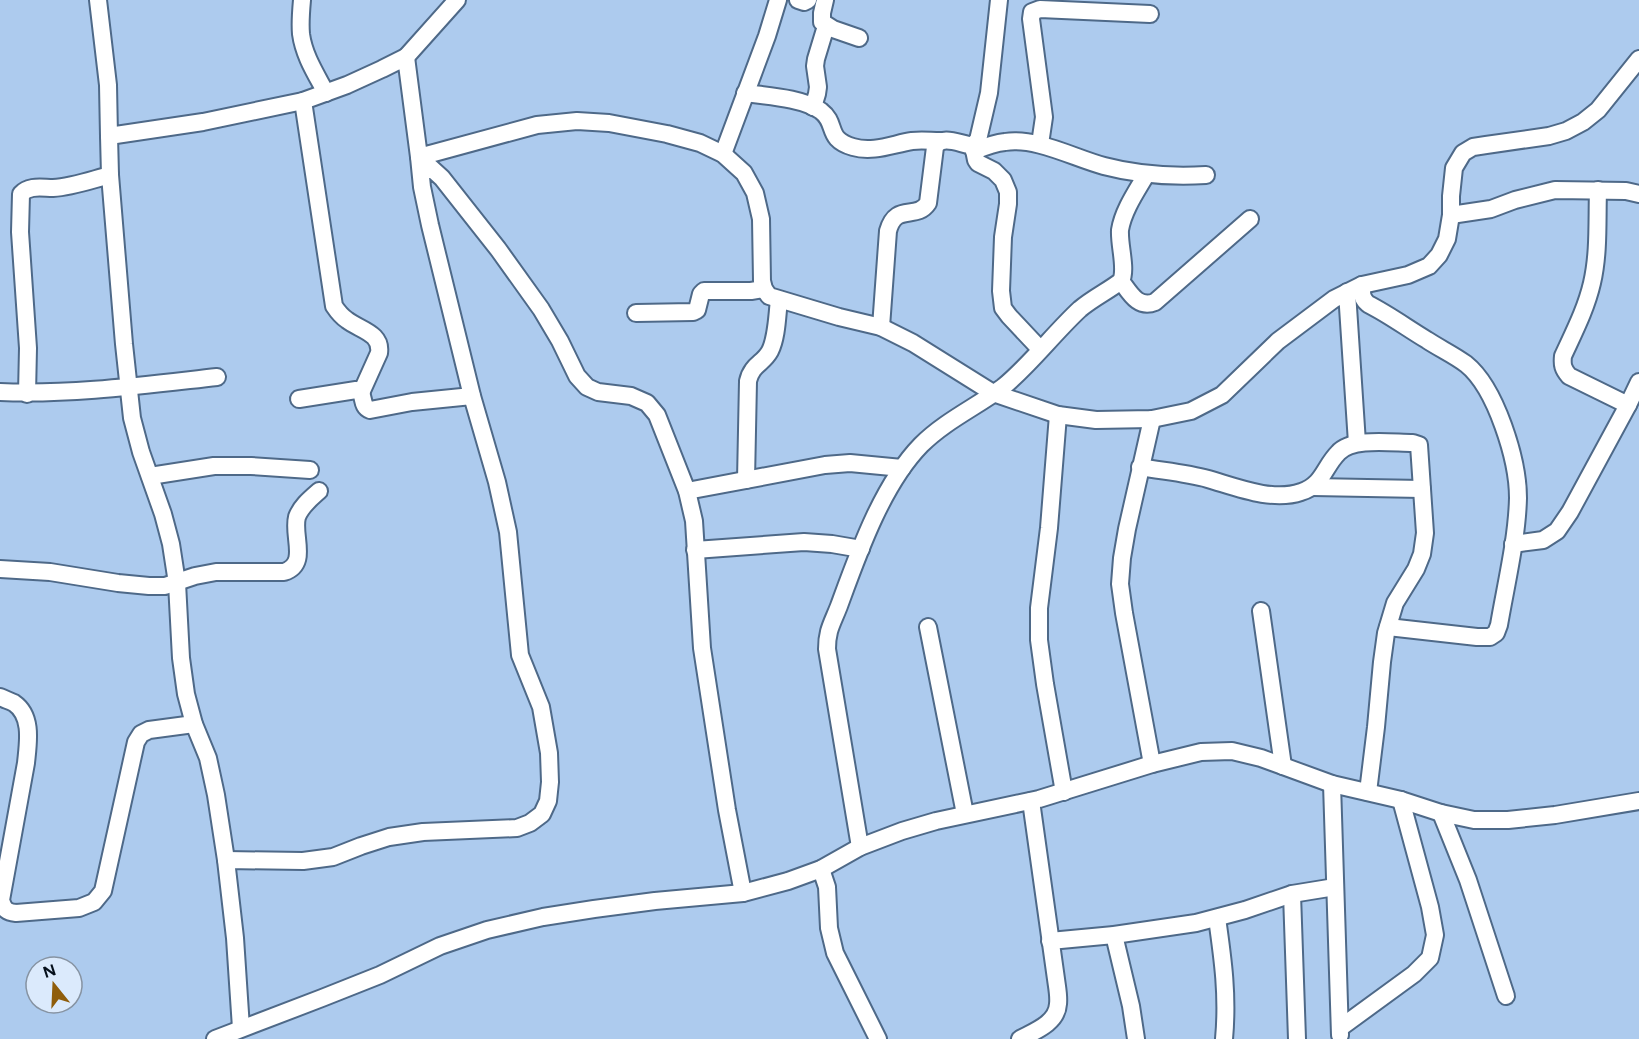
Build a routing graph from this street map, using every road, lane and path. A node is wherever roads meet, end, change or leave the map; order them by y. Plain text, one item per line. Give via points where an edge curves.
1 (98, 0) edge
2 (302, 0) edge
3 (457, 0) edge
4 (778, 0) edge
5 (798, 0) edge
6 (808, 0) edge
7 (825, 0) edge
8 (999, 0) edge
9 (1150, 14) dead end
10 (826, 26) junction
11 (859, 38) dead end
12 (406, 57) junction
13 (1639, 59) edge
14 (326, 93) junction
15 (745, 93) junction
16 (303, 101) junction
17 (813, 107) junction
18 (109, 136) junction
19 (940, 141) junction
20 (1040, 144) junction
21 (973, 148) junction
22 (723, 154) junction
23 (419, 157) junction
24 (110, 175) junction
25 (1146, 175) junction
26 (1206, 176) dead end
27 (1598, 190) junction
28 (1639, 194) edge
29 (1451, 215) junction
30 (1250, 219) dead end
31 (1121, 281) junction
32 (764, 289) junction
33 (1354, 289) junction
34 (779, 300) junction
35 (636, 313) dead end
36 (882, 327) junction
37 (1040, 349) junction
38 (217, 377) dead end
39 (1639, 382) edge
40 (129, 387) junction
41 (0, 393) edge
42 (361, 393) junction
43 (993, 393) junction
44 (27, 394) junction
45 (472, 396) junction
46 (299, 399) dead end
47 (1628, 405) junction
48 (1058, 415) junction
49 (1152, 419) junction
50 (1357, 443) junction
51 (1140, 467) junction
52 (902, 468) junction
53 (310, 470) dead end
54 (150, 476) junction
55 (746, 480) junction
56 (1313, 487) junction
57 (1422, 489) junction
58 (319, 491) dead end
59 (687, 491) junction
60 (1513, 544) junction
61 (861, 549) junction
62 (695, 550) junction
63 (0, 569) edge
64 (177, 583) junction
65 (1261, 611) dead end
66 (928, 627) dead end
67 (1388, 627) junction
68 (0, 698) edge
69 (195, 724) junction
70 (1152, 764) junction
71 (1283, 766) junction
72 (1332, 784) junction
73 (1064, 792) junction
74 (1368, 792) junction
75 (1401, 800) junction
76 (1031, 801) junction
77 (1639, 801) edge
78 (1441, 813) junction
79 (965, 814) junction
80 (860, 847) junction
81 (226, 860) junction
82 (821, 869) junction
83 (1335, 887) junction
84 (743, 893) junction
85 (1292, 894) junction
86 (1217, 918) junction
87 (1114, 935) junction
88 (1050, 941) junction
89 (1506, 996) dead end
90 (1340, 1033) edge
91 (229, 1035) edge
92 (878, 1039) edge
93 (1020, 1039) edge
94 (1136, 1039) edge
95 (1224, 1039) edge
96 (1297, 1039) edge

1 - 18 street via 108,85
2 - 14 street via 303,46
3 - 12 street
4 - 15 street
5 - 6 street
7 - 10 street via 821,18
8 - 21 street via 989,93
9 - 20 street via 1040,9 1032,12 1044,117
10 - 11 street
10 - 17 street via 816,58 818,87
12 - 14 street
12 - 23 street
13 - 29 street via 1598,110 1583,122 1549,136 1473,147 1463,153 1454,168
14 - 16 street
15 - 17 street
15 - 22 street
16 - 18 street
16 - 42 street via 334,306 340,315 372,334 380,346
17 - 19 street via 826,116 838,140 853,147 868,149 911,141
18 - 24 street
19 - 21 street
19 - 36 street via 935,147 925,207 897,215 890,222
20 - 21 street via 1006,141
20 - 25 street
21 - 37 street via 978,163 994,171 1008,192 1000,291 1004,308
22 - 23 street via 667,134 577,121 537,125
22 - 32 street via 744,173 755,193 761,219
23 - 45 street via 422,187
23 - 59 street via 442,178 498,249 541,309 577,376 587,387 631,396 647,403 657,415
24 - 40 street
24 - 44 street via 56,188 30,188 21,194
25 - 26 street
25 - 31 street via 1120,229 1124,276
27 - 28 street
27 - 29 street via 1555,190 1491,209
27 - 47 street via 1593,282 1562,363 1569,376
29 - 33 street via 1447,239 1429,266
30 - 31 street via 1155,302 1141,304
31 - 37 street via 1081,308
32 - 34 street
32 - 35 street via 704,291 698,310 693,312
33 - 49 street via 1334,299 1278,341 1222,395 1191,411
33 - 50 street
33 - 60 street via 1368,304 1466,365 1481,381 1494,405 1517,474
34 - 36 street
34 - 55 street via 770,351 750,373 748,381
36 - 43 street
37 - 43 street
38 - 40 street
39 - 47 street
40 - 44 street
40 - 54 street via 132,418
41 - 44 street
42 - 45 street via 370,410
42 - 46 street via 356,390
43 - 48 street
43 - 52 street via 922,444
45 - 81 street via 508,532 520,654 541,707 549,753 548,801 542,814 517,828 389,837 333,857 303,861
47 - 60 street via 1557,531 1543,540
48 - 49 street via 1095,420
48 - 73 street via 1039,640
49 - 51 street
50 - 56 street via 1338,452
50 - 57 street via 1419,445
51 - 56 street via 1262,493 1285,495
51 - 70 street via 1120,584
52 - 55 street via 850,463
52 - 61 street
53 - 54 street via 214,466
54 - 64 street via 171,544
55 - 59 street
56 - 57 street
57 - 67 street via 1422,554 1395,603
58 - 64 street via 298,515 298,557 291,570 216,572
59 - 62 street
60 - 67 street via 1499,625 1490,637
61 - 62 street via 804,542
61 - 80 street via 827,633
62 - 84 street via 702,648
63 - 64 street via 148,586
64 - 69 street via 181,658
65 - 71 street
66 - 79 street
67 - 74 street
68 - 69 street via 23,712 28,741 1,900 8,912 79,908 94,902 103,891 136,742 149,730
69 - 81 street via 208,758
70 - 71 street via 1202,752 1232,751
70 - 73 street
71 - 72 street
72 - 74 street
72 - 83 street
73 - 76 street
74 - 75 street
75 - 78 street
75 - 90 street via 1430,907 1435,935 1430,958
76 - 79 street
76 - 88 street
77 - 78 street via 1508,820 1474,820
78 - 89 street via 1472,891
79 - 80 street
80 - 82 street
81 - 91 street via 235,938
82 - 84 street
82 - 92 street via 827,886 835,952
83 - 85 street
83 - 90 street
84 - 91 street via 594,909 487,930
85 - 86 street
85 - 96 street
86 - 87 street
86 - 95 street via 1227,1001
87 - 88 street
87 - 94 street
88 - 93 street via 1059,1004 1054,1017

